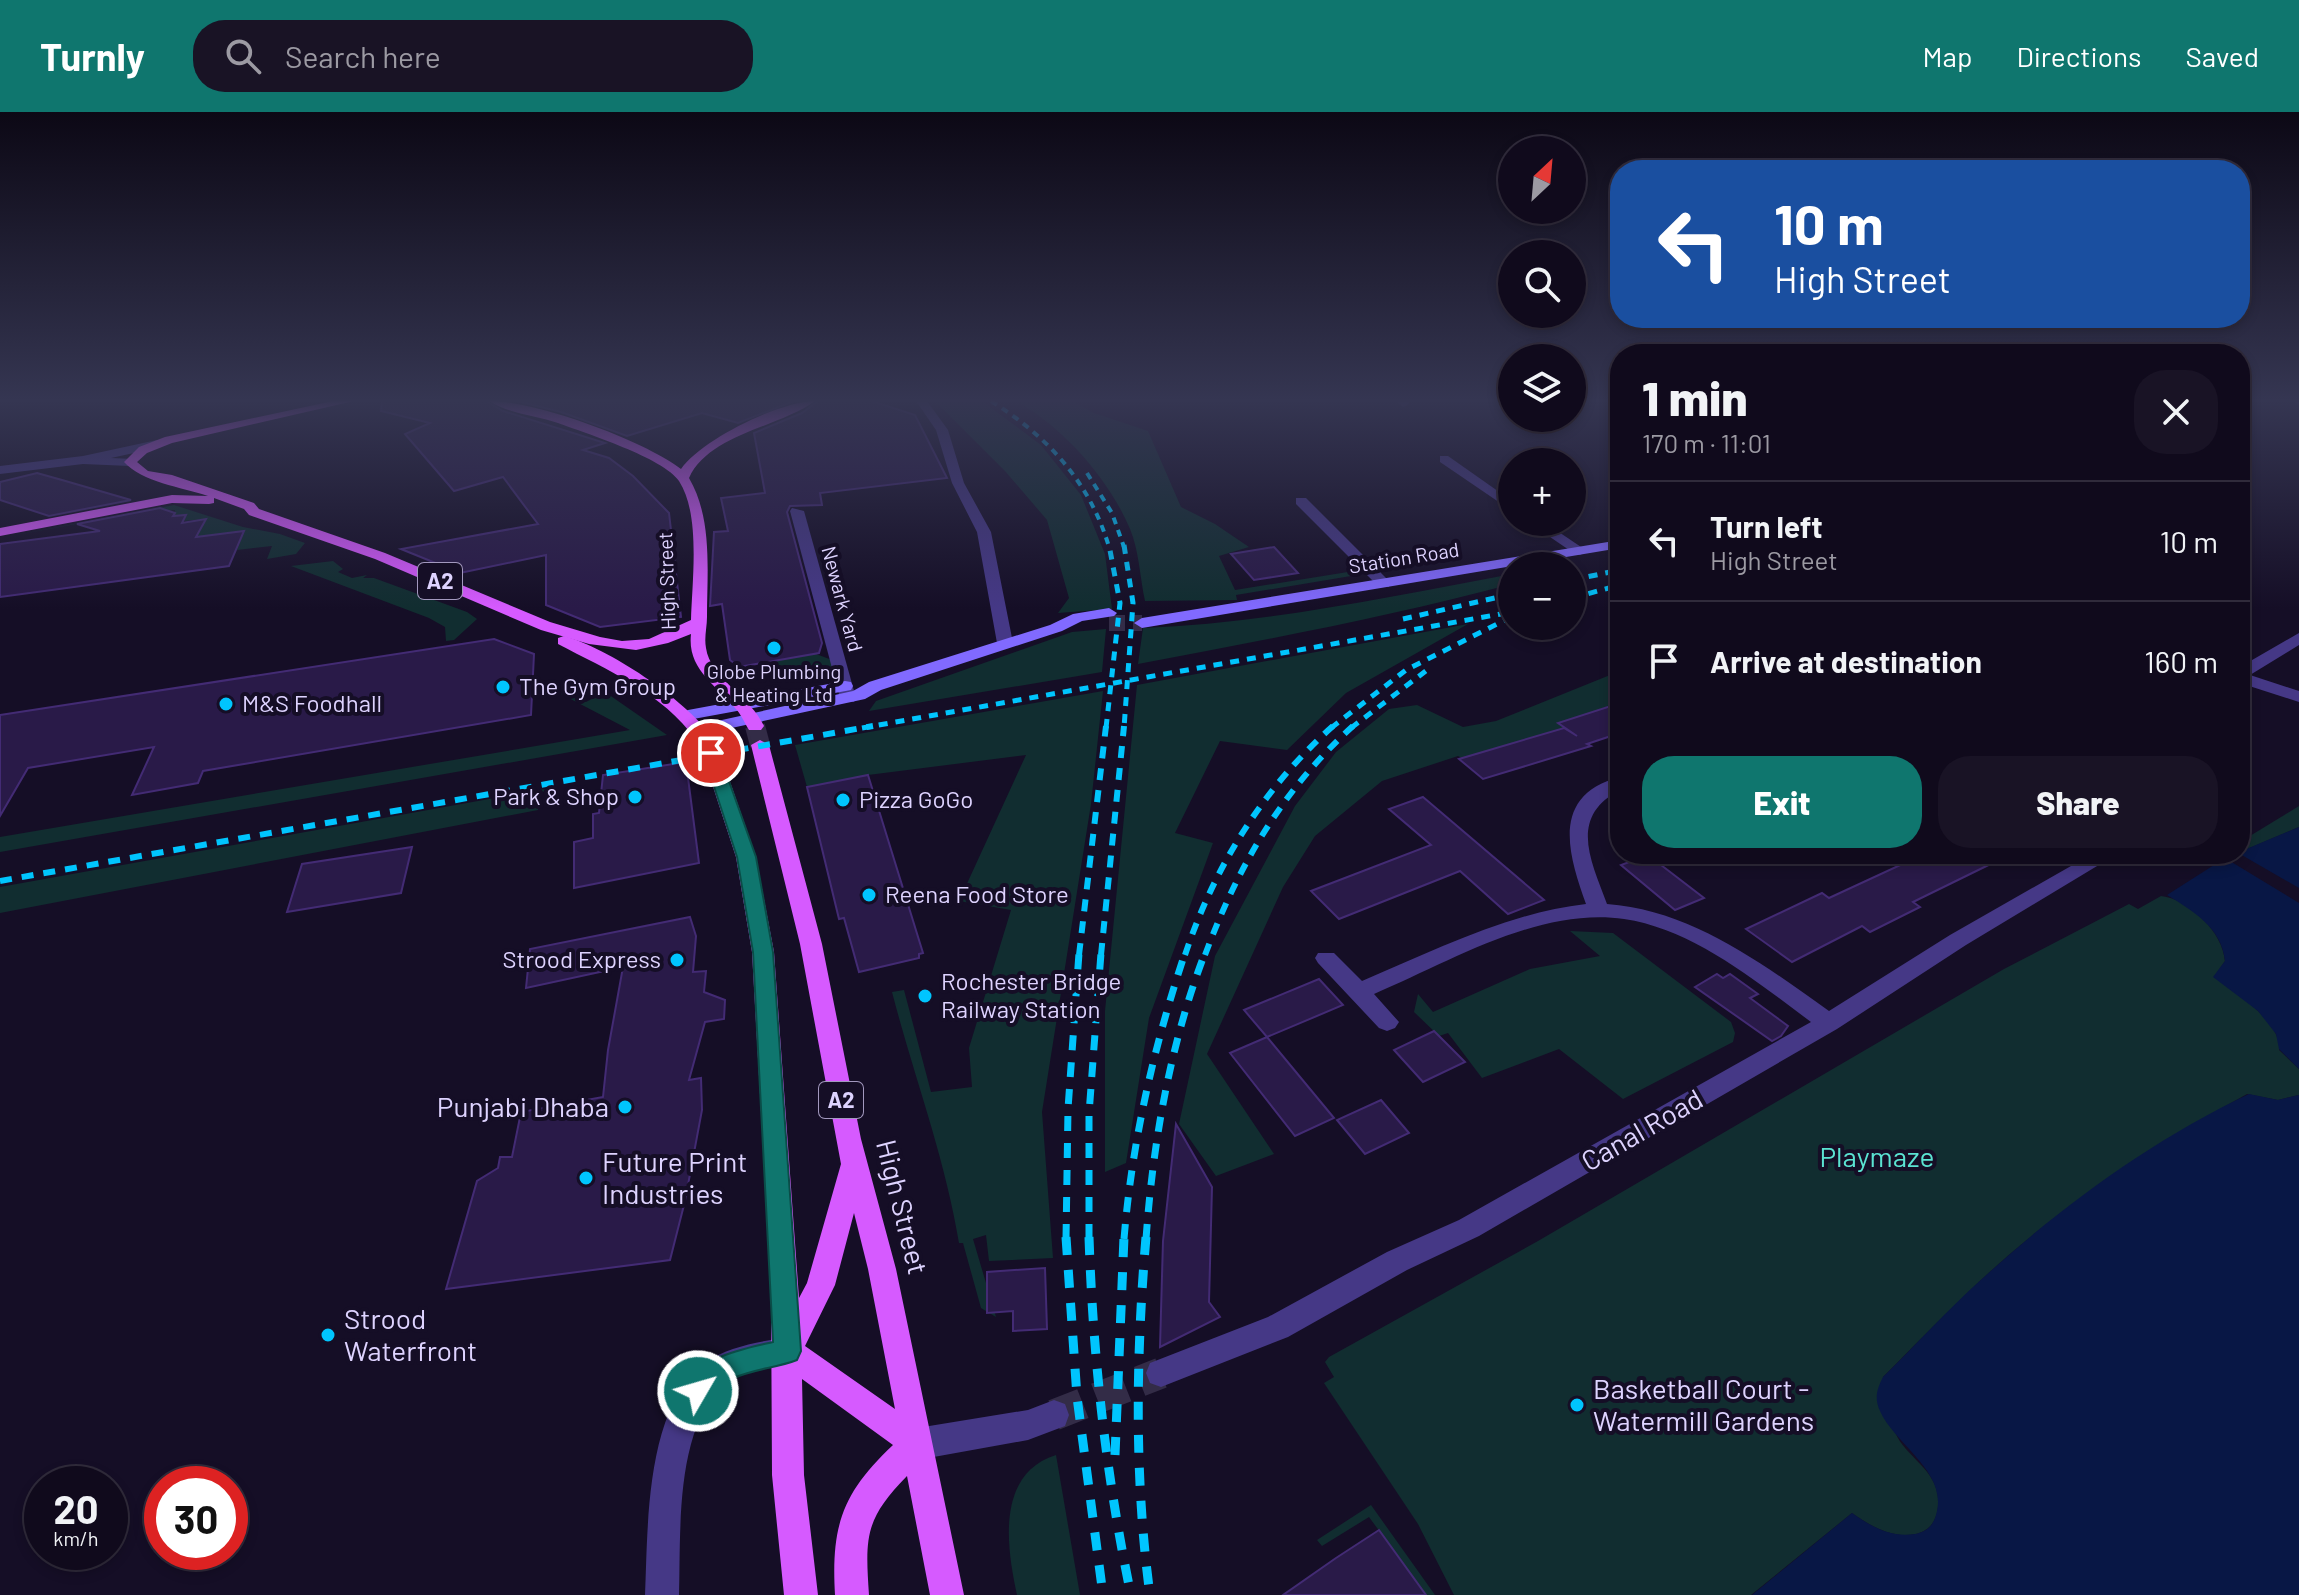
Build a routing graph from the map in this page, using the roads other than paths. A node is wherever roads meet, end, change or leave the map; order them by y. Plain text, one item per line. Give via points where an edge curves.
1 (137, 470) edge
2 (672, 470) edge
3 (687, 470) edge
4 (954, 470) edge
5 (1460, 470) edge
6 (152, 477) junction
7 (683, 478) junction
8 (1498, 497) edge
9 (1301, 501) dead end
10 (103, 511) junction
11 (797, 511) dead end
12 (254, 512) junction
13 (0, 532) edge
14 (1557, 536) edge
15 (1610, 546) edge
16 (1580, 551) junction
17 (1384, 584) junction
18 (1142, 617) tunnel mouth
19 (1109, 618) tunnel mouth
20 (699, 622) junction
21 (547, 627) junction
22 (2299, 638) edge
23 (1005, 643) junction
24 (2250, 669) edge
25 (2250, 679) edge
26 (846, 692) junction
27 (2299, 697) edge
28 (753, 724) junction
29 (700, 733) junction
30 (1610, 789) edge
31 (2090, 864) edge
32 (1599, 910) junction
33 (1326, 958) dead end
34 (1358, 992) junction
35 (1387, 1022) dead end
36 (1829, 1023) junction
37 (854, 1166) junction
38 (787, 1351) junction
39 (1161, 1373) tunnel mouth
40 (1054, 1415) tunnel mouth
41 (917, 1444) junction
42 (662, 1595) edge
43 (801, 1595) edge
44 (852, 1595) edge
45 (947, 1595) edge

1 - 6 main road, A2
2 - 7 main road
3 - 7 main road
4 - 23 street via 984,532
5 - 8 street
6 - 10 main road via 161,488 155,496
6 - 12 main road, A2 via 202,489
7 - 20 main road, High Street via 694,503
9 - 17 street
10 - 12 main road via 193,498
10 - 13 main road
11 - 26 street, Newark Yard
12 - 21 main road, A2 via 380,556
14 - 16 street
15 - 16 main road, Station Road
16 - 17 main road, Station Road
17 - 18 main road, Station Road via 1196,615
19 - 23 main road
20 - 21 main road, A2 via 661,640 624,646
20 - 28 main road, High Street via 698,651 704,665
21 - 29 main road, A2 via 627,675
22 - 24 street
23 - 26 main road
25 - 27 street
26 - 28 main road
28 - 29 main road
28 - 37 main road, High Street / A2 via 811,944
29 - 38 main road, A2 via 746,857 763,952
30 - 32 street via 1592,799 1576,827
31 - 36 street, Canal Road
32 - 34 street via 1533,922
32 - 36 street via 1658,923 1705,941
33 - 34 street
34 - 35 street
36 - 39 street, Canal Road via 1469,1228 1278,1327
37 - 38 main road, A2 via 821,1285
37 - 41 main road, High Street / A2 via 882,1269
38 - 41 main road
38 - 42 street via 717,1372 688,1408 668,1495
38 - 43 main road, A2 via 788,1475
40 - 41 street via 1028,1425
41 - 44 main road via 869,1492 853,1521 848,1543
41 - 45 main road, High Street / A2

